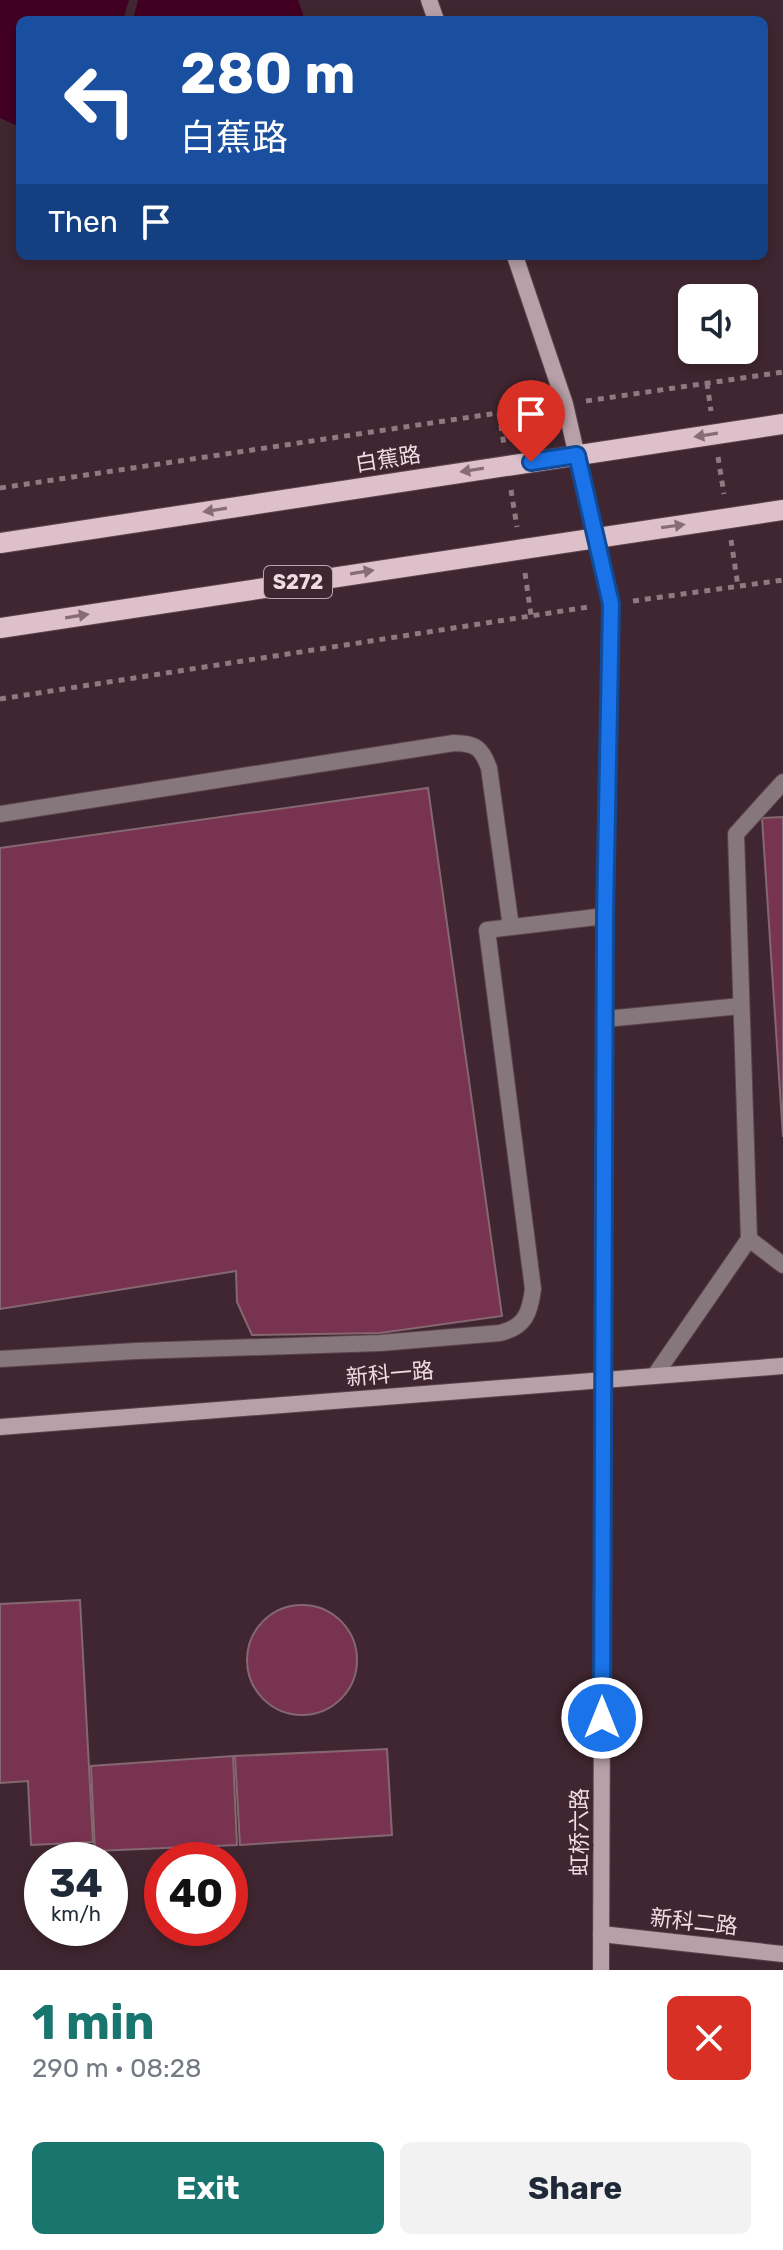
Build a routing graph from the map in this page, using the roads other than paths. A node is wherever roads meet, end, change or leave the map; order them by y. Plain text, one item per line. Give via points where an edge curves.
1 (516, 260) edge
2 (783, 424) edge
3 (577, 455) junction
4 (783, 510) edge
5 (596, 537) junction
6 (0, 543) edge
7 (0, 628) edge
8 (783, 782) edge
9 (0, 814) edge
10 (605, 916) junction
11 (511, 927) junction
12 (741, 1006) junction
13 (605, 1019) junction
14 (749, 1239) junction
15 (783, 1265) edge
16 (0, 1359) edge
17 (783, 1366) edge
18 (655, 1375) junction
19 (604, 1379) junction
20 (0, 1427) edge
21 (601, 1934) junction
22 (783, 1954) edge
23 (601, 1970) edge

1 - 3 street, 虹桥六路
2 -> 3 main road, 白蕉路
3 - 5 street, 虹桥六路
3 -> 6 main road, 白蕉路
5 -> 4 main road, S272
7 -> 5 main road, S272
5 - 10 street, 虹桥六路 via 611,604
8 - 12 lane via 736,834
9 - 11 lane via 465,743 485,756 489,768
10 - 11 lane
10 - 13 street, 虹桥六路
11 - 16 lane via 487,930 533,1289 525,1318 514,1330 380,1343
12 - 13 lane
12 - 14 lane
13 - 19 street, 虹桥六路
14 - 15 lane
14 - 18 lane
17 - 18 street, 新科一路
18 - 19 street, 新科一路
19 - 20 street, 新科一路
19 - 21 street, 虹桥六路
21 - 22 street, 新科二路
21 - 23 street, 虹桥六路

